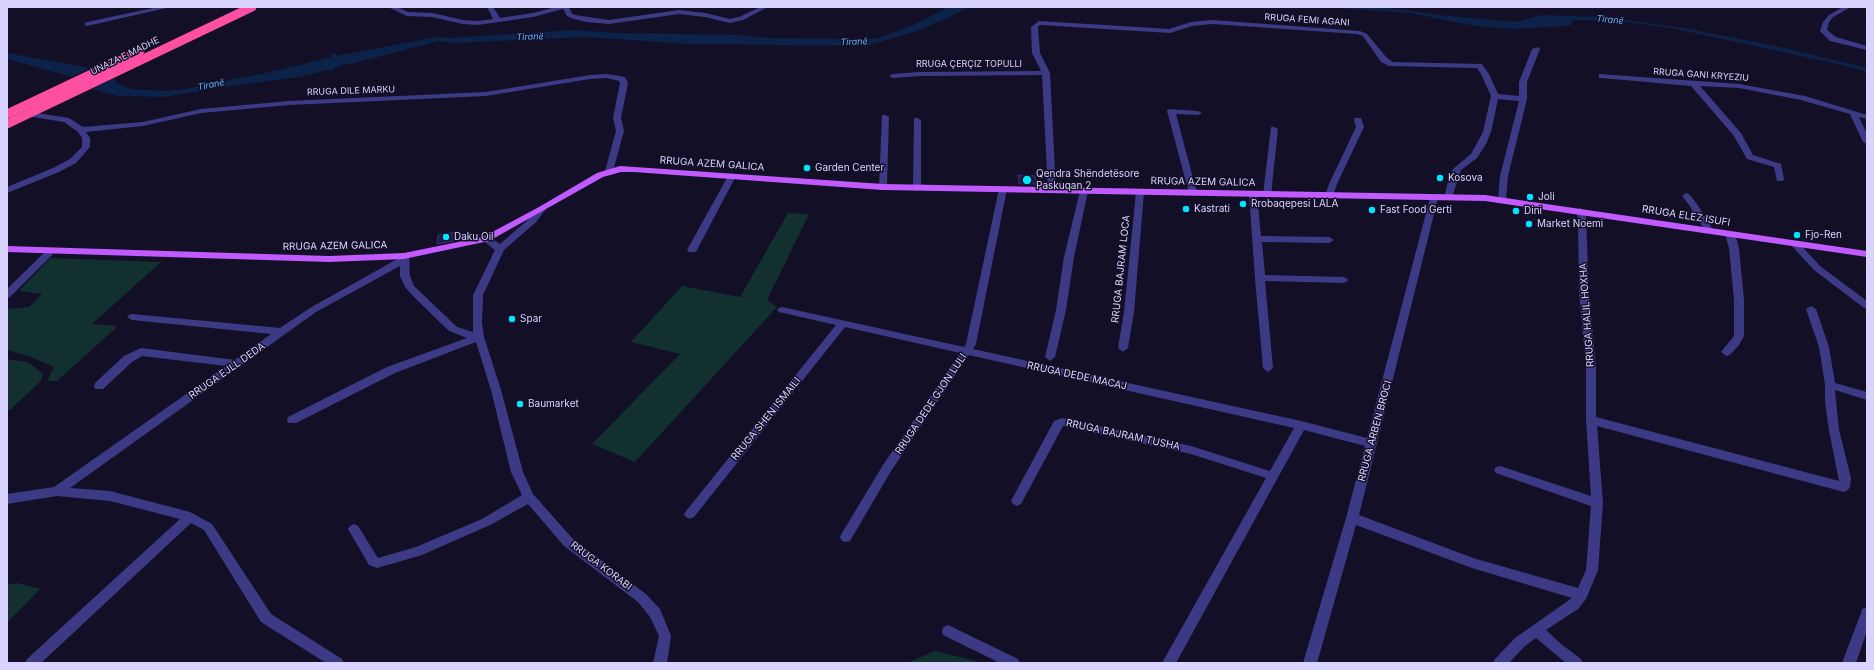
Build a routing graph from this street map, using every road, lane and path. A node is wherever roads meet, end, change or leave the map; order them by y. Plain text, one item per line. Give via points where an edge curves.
1 (168, 7) edge
2 (233, 7) edge
3 (252, 7) edge
4 (391, 7) edge
5 (490, 7) edge
6 (565, 7) edge
7 (765, 7) edge
8 (1848, 7) edge
9 (497, 19) junction
10 (87, 24) dead end
11 (1867, 48) edge
12 (1536, 49) dead end
13 (1046, 74) junction
14 (893, 76) dead end
15 (1602, 76) dead end
16 (1694, 84) junction
17 (1494, 96) junction
18 (1523, 99) junction
19 (7, 111) edge
20 (1198, 113) dead end
21 (1853, 113) junction
22 (7, 114) edge
23 (885, 117) dead end
24 (1867, 117) edge
25 (917, 120) dead end
26 (1358, 120) dead end
27 (7, 124) edge
28 (1274, 129) dead end
29 (81, 130) junction
30 (1867, 142) edge
31 (609, 171) junction
32 (732, 176) junction
33 (1780, 179) dead end
34 (883, 187) junction
35 (917, 188) junction
36 (1003, 189) junction
37 (7, 190) edge
38 (1052, 190) junction
39 (1084, 191) junction
40 (1140, 192) junction
41 (1193, 193) junction
42 (1253, 194) junction
43 (1267, 195) junction
44 (1329, 196) junction
45 (1686, 196) dead end
46 (1434, 198) junction
47 (1448, 198) junction
48 (1502, 200) junction
49 (542, 209) junction
50 (1580, 211) junction
51 (1709, 230) junction
52 (1730, 234) junction
53 (486, 238) junction
54 (1257, 239) junction
55 (1329, 240) dead end
56 (1794, 244) junction
57 (7, 249) edge
58 (500, 249) junction
59 (692, 250) dead end
60 (51, 252) junction
61 (1867, 254) edge
62 (403, 258) junction
63 (1260, 278) junction
64 (1344, 280) dead end
65 (7, 295) edge
66 (1867, 306) edge
67 (1812, 309) dead end
68 (782, 310) dead end
69 (132, 317) dead end
70 (843, 323) junction
71 (281, 332) junction
72 (479, 337) junction
73 (1123, 348) dead end
74 (966, 352) junction
75 (1726, 352) dead end
76 (1050, 357) dead end
77 (237, 364) junction
78 (1268, 368) dead end
79 (1830, 385) junction
80 (99, 386) dead end
81 (1867, 396) edge
82 (292, 420) dead end
83 (1591, 420) junction
84 (1301, 425) junction
85 (1372, 443) junction
86 (1500, 470) dead end
87 (1272, 476) junction
88 (57, 491) junction
89 (529, 496) junction
90 (7, 499) edge
91 (1017, 501) dead end
92 (1597, 502) junction
93 (690, 514) dead end
94 (190, 517) junction
95 (1352, 518) junction
96 (354, 529) dead end
97 (846, 537) dead end
98 (1582, 595) junction
99 (1867, 613) edge
100 (1537, 630) junction
101 (948, 631) dead end
102 (32, 663) edge
103 (337, 663) edge
104 (660, 663) edge
105 (1013, 663) edge
106 (1169, 663) edge
107 (1310, 663) edge
108 (1500, 663) edge
109 (1576, 663) edge
110 (1849, 663) edge

1 - 10 street
2 - 22 highway, UNAZA E MADHE, bridge
3 - 27 highway, UNAZA E MADHE, bridge
4 - 9 street via 407,14 441,16 463,22
5 - 9 street
6 - 7 street via 573,17 608,22 671,12 697,13 730,21 741,19
6 - 9 street via 533,15
8 - 11 street via 1831,16 1823,31 1833,39
12 - 18 street via 1523,82
13 - 14 street, RRUGA ÇERÇIZ TOPULLI
13 - 17 street, RRUGA FEMI AGANI via 1036,53 1034,27 1039,24 1170,31 1191,24 1212,22 1358,32 1365,35 1384,60 1392,64 1479,66
13 - 38 street
15 - 16 street, RRUGA GANI KRYEZIU
16 - 21 street, RRUGA GANI KRYEZIU via 1754,88 1802,98
16 - 33 street via 1738,135 1750,157 1778,166
17 - 18 street
17 - 47 street via 1482,144 1474,156 1457,169
18 - 48 street via 1504,176
19 - 29 street via 66,120
20 - 41 street via 1171,111
21 - 24 street, RRUGA GANI KRYEZIU
21 - 30 street
23 - 34 street
25 - 35 street
26 - 44 street via 1360,127
28 - 43 street
29 - 31 street, RRUGA DILE MARKU via 143,124 201,111 289,103 452,97 516,90 590,77 611,77 622,79 624,83 617,118 620,131
29 - 37 street via 86,138 86,147 77,158 56,170
31 - 32 main road, RRUGA AZEM GALICA via 634,169
31 - 49 main road, RRUGA AZEM GALICA
32 - 34 main road, RRUGA AZEM GALICA
32 - 59 street
34 - 35 main road, RRUGA AZEM GALICA
35 - 36 main road, RRUGA AZEM GALICA
36 - 38 main road, RRUGA AZEM GALICA
36 - 74 street, RRUGA DEDE GJON LULI via 971,344
38 - 39 main road, RRUGA AZEM GALICA
39 - 40 main road, RRUGA AZEM GALICA
39 - 76 street
40 - 41 main road, RRUGA AZEM GALICA
40 - 73 street, RRUGA BAJRAM LOCA via 1129,312
41 - 42 main road, RRUGA AZEM GALICA
42 - 43 main road, RRUGA AZEM GALICA
42 - 54 street
43 - 44 main road, RRUGA AZEM GALICA
44 - 46 main road, RRUGA AZEM GALICA
45 - 51 street
46 - 47 main road, RRUGA ELEZ ISUFI
46 - 85 street, RRUGA ARBEN BROCI
47 - 48 main road, RRUGA ELEZ ISUFI
48 - 50 main road, RRUGA ELEZ ISUFI
49 - 53 main road, RRUGA AZEM GALICA
49 - 58 street
50 - 51 main road, RRUGA ELEZ ISUFI
50 - 83 street, RRUGA HALIL HOXHA via 1591,368
51 - 52 main road, RRUGA ELEZ ISUFI
52 - 56 main road, RRUGA ELEZ ISUFI
52 - 75 street via 1734,248 1739,300 1739,336
53 - 58 street
53 - 62 main road, RRUGA AZEM GALICA
54 - 55 street
54 - 63 street
56 - 61 main road, RRUGA ELEZ ISUFI
56 - 66 street via 1817,268
57 - 60 main road, RRUGA AZEM GALICA
58 - 72 street, RRUGA KORABI via 478,295 476,309
60 - 62 main road, RRUGA AZEM GALICA via 329,259
60 - 65 street
62 - 71 street, RRUGA EJLL DEDA via 313,310
62 - 72 street via 405,276 418,296 453,329
63 - 64 street
63 - 78 street
67 - 79 street via 1824,347
68 - 70 street, RRUGA DEDE MACAJ
69 - 71 street
70 - 74 street, RRUGA DEDE MACAJ
70 - 93 street, RRUGA SHEN ISMAILI
71 - 77 street, RRUGA EJLL DEDA
72 - 82 street via 391,370
72 - 89 street, RRUGA KORABI via 496,390 517,472
74 - 84 street, RRUGA DEDE MACAJ
74 - 97 street, RRUGA DEDE GJON LULI via 887,468
77 - 80 street via 141,352 128,359
77 - 88 street, RRUGA EJLL DEDA
79 - 81 street
79 - 83 street via 1830,402 1845,478 1844,487
83 - 92 street, RRUGA HALIL HOXHA
84 - 85 street, RRUGA DEDE MACAJ
84 - 87 street
85 - 95 street, RRUGA ARBEN BROCI
86 - 92 street
87 - 91 street, RRUGA BAJRAM TUSHA via 1191,450 1062,422 1058,424
87 - 106 street
88 - 90 street
88 - 94 street via 110,496
89 - 96 street via 486,522 418,551 377,563 373,561
89 - 104 street, RRUGA KORABI via 568,542 642,598 655,613 665,636
92 - 98 street, RRUGA HALIL HOXHA via 1592,570
94 - 102 street
94 - 103 street via 208,527 266,618
95 - 98 street via 1472,563
95 - 107 street, RRUGA ARBEN BROCI
98 - 100 street via 1574,605
99 - 110 street
100 - 108 street via 1520,642
100 - 109 street
101 - 105 street

